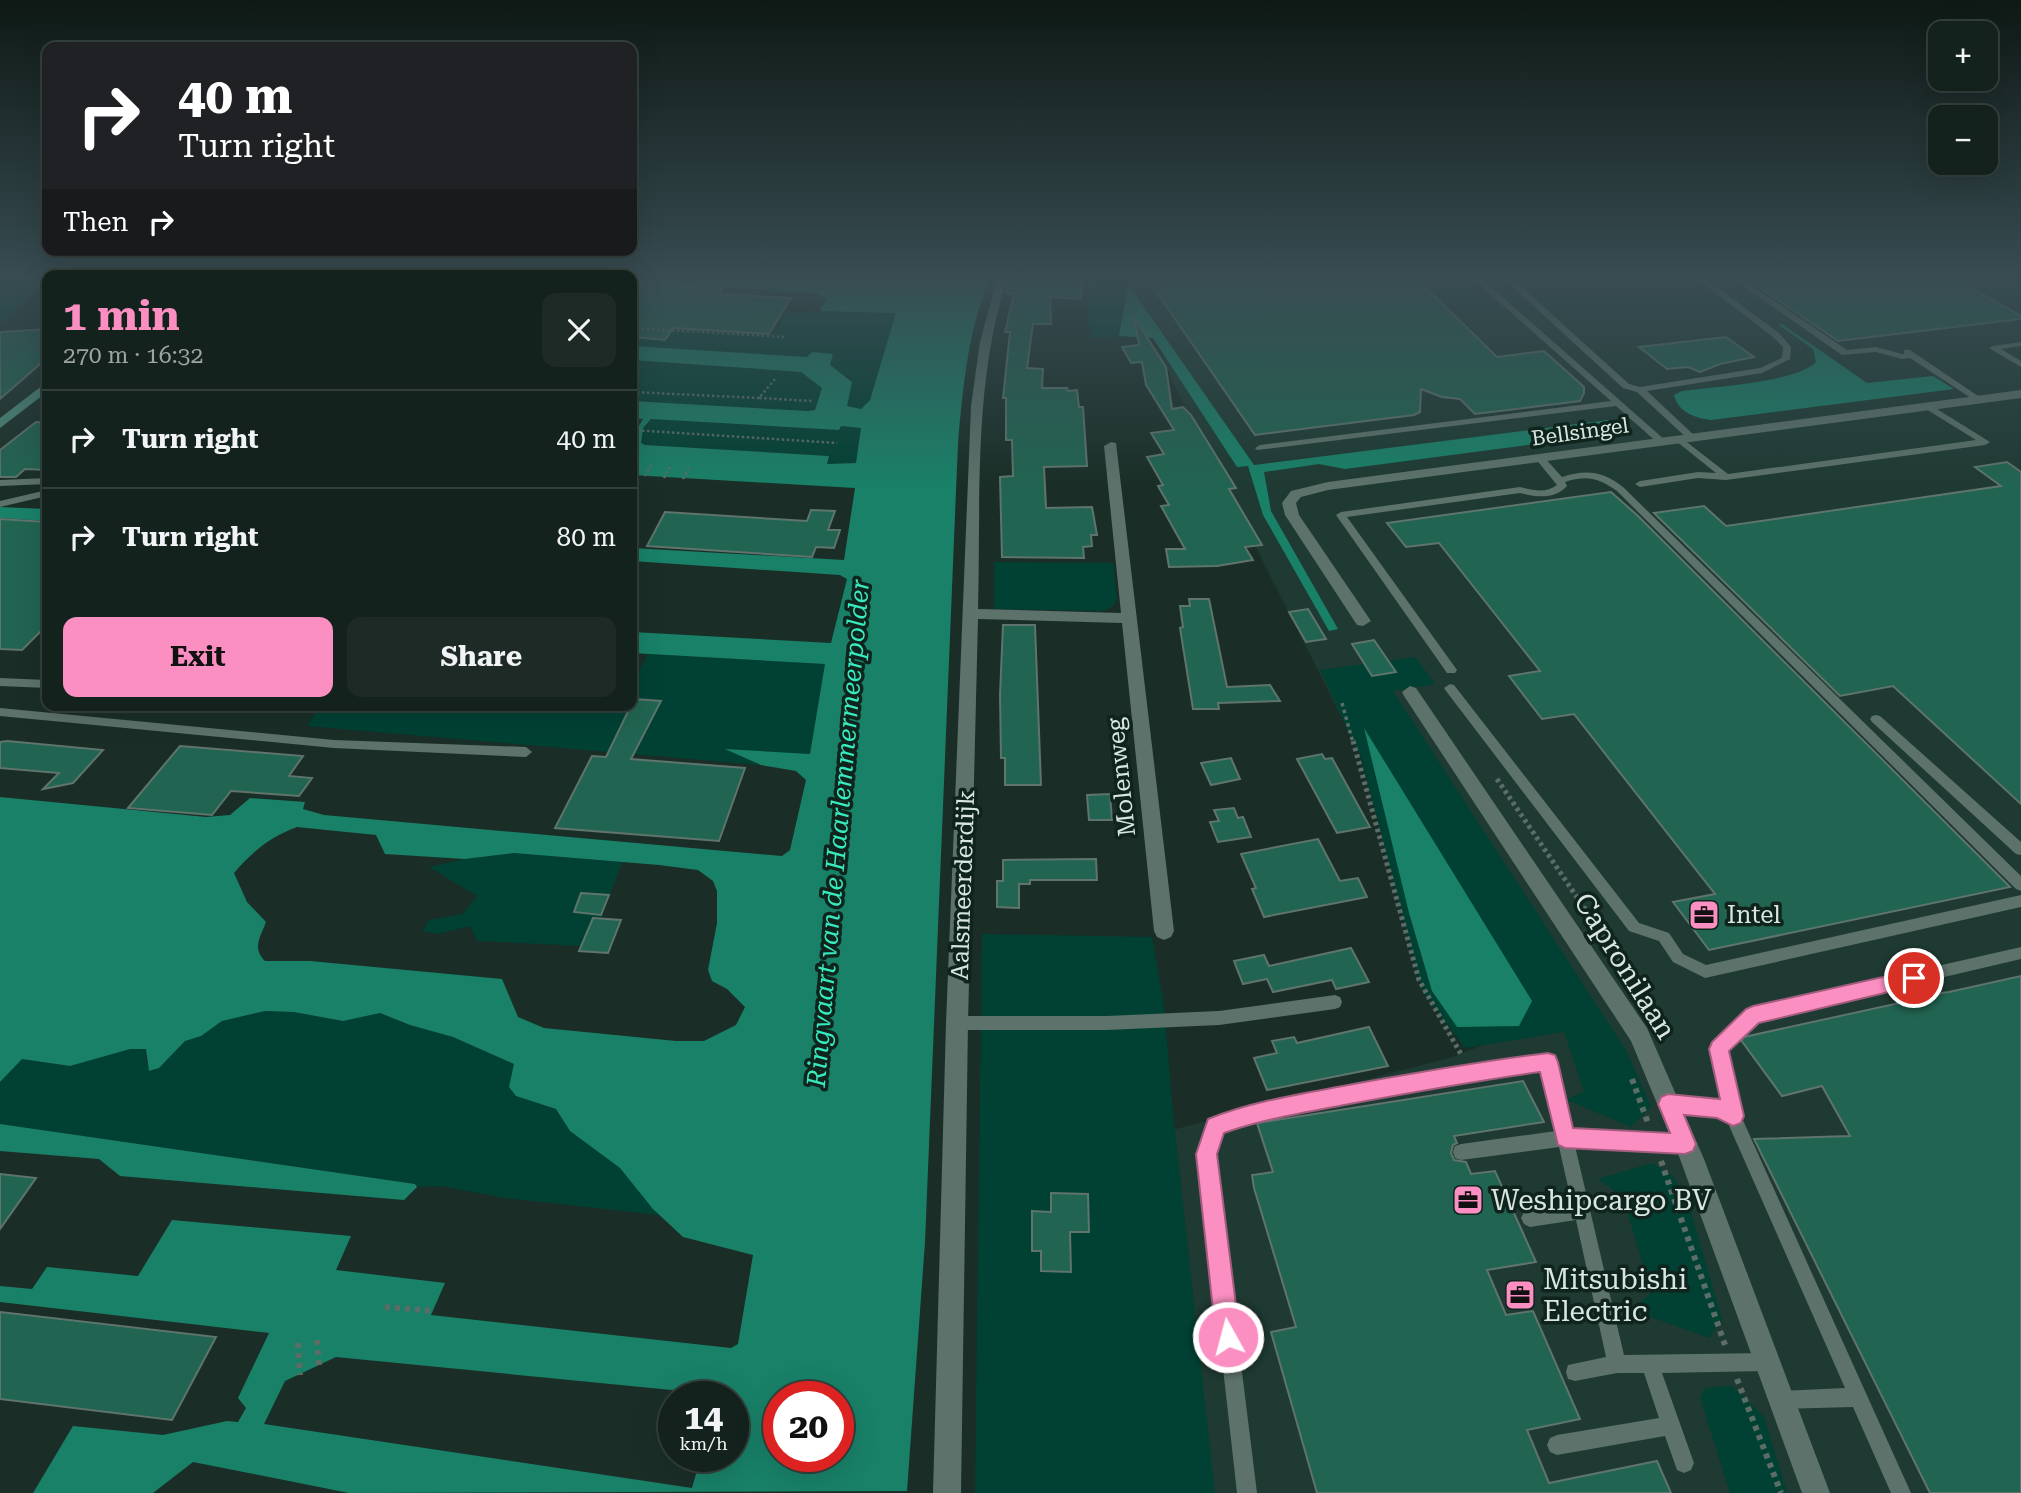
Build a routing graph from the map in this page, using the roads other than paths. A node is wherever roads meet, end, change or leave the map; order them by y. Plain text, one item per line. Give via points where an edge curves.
1 (984, 349) edge
2 (1556, 349) edge
3 (1585, 349) edge
4 (1787, 349) edge
5 (1839, 349) edge
6 (1903, 349) dead end
7 (1994, 349) edge
8 (1912, 355) junction
9 (2021, 364) edge
10 (42, 390) edge
11 (1640, 390) junction
12 (2021, 394) edge
13 (1980, 400) junction
14 (1618, 403) junction
15 (1929, 407) junction
16 (0, 424) edge
17 (1686, 439) junction
18 (1662, 442) junction
19 (1111, 446) dead end
20 (1260, 448) dead end
21 (1540, 458) junction
22 (1726, 477) junction
23 (42, 481) edge
24 (1560, 481) junction
25 (0, 482) edge
26 (1640, 484) dead end
27 (42, 494) edge
28 (0, 504) edge
29 (970, 614) junction
30 (1129, 618) junction
31 (1363, 621) dead end
32 (1451, 670) dead end
33 (0, 682) edge
34 (42, 684) edge
35 (1450, 688) dead end
36 (1410, 692) dead end
37 (0, 712) edge
38 (1876, 719) dead end
39 (526, 752) dead end
40 (2021, 850) edge
41 (2021, 885) edge
42 (2021, 901) edge
43 (1164, 931) dead end
44 (2021, 953) edge
45 (1335, 1002) dead end
46 (957, 1023) junction
47 (1668, 1104) junction
48 (1733, 1116) junction
49 (1565, 1138) junction
50 (1685, 1144) junction
51 (1461, 1152) dead end
52 (1582, 1211) junction
53 (1530, 1218) dead end
54 (1766, 1362) junction
55 (1617, 1364) junction
56 (1650, 1364) junction
57 (1575, 1372) dead end
58 (1859, 1397) junction
59 (1781, 1401) junction
60 (1671, 1424) junction
61 (1557, 1445) dead end
62 (1684, 1464) dead end
63 (947, 1493) edge
64 (1247, 1493) edge
65 (1816, 1493) edge
66 (1901, 1493) edge

1 - 29 street, Aalsmeerderdijk
2 - 14 lane
3 - 11 lane via 1626,386
4 - 11 lane via 1786,359 1762,370
5 - 8 lane via 1845,353 1876,349 1902,357
6 - 8 lane
7 - 9 lane
8 - 13 lane
10 - 16 street
11 - 17 lane
12 - 13 street, Bellsingel
13 - 15 street, Bellsingel
14 - 18 lane
14 - 20 lane
15 - 17 street, Bellsingel
15 - 22 lane via 1985,442
17 - 18 street, Bellsingel
17 - 22 lane
18 - 21 street, Bellsingel
19 - 30 street, Molenweg
21 - 24 lane
21 - 31 street, Bellsingel via 1296,494 1289,503 1292,515
22 - 26 lane via 1698,475
23 - 25 lane
24 - 32 lane via 1558,491 1547,494 1520,490 1341,514
24 - 41 lane via 1597,473 1620,489
27 - 28 lane
29 - 30 street
29 - 46 street, Aalsmeerderdijk
30 - 43 street, Molenweg
33 - 34 lane
35 - 42 lane via 1634,927 1664,937 1678,958 1706,972
36 - 47 street, Capronilaan via 1639,1035
37 - 39 lane via 334,744
38 - 40 lane
44 - 48 lane via 1753,1015 1719,1049
45 - 46 lane via 1220,1018
46 - 63 street, Aalsmeerderdijk
47 - 48 lane via 1718,1109
47 - 50 street, Capronilaan
48 - 58 lane
49 - 50 lane
49 - 51 lane
49 - 52 lane
49 - 64 lane via 1548,1062 1261,1112 1216,1126 1207,1154
50 - 54 street, Capronilaan
52 - 53 lane
52 - 55 lane
54 - 56 lane
54 - 59 street, Capronilaan
55 - 56 lane
55 - 57 lane
56 - 60 lane
58 - 59 lane
58 - 66 lane
59 - 65 street, Capronilaan
60 - 61 lane
60 - 62 lane

